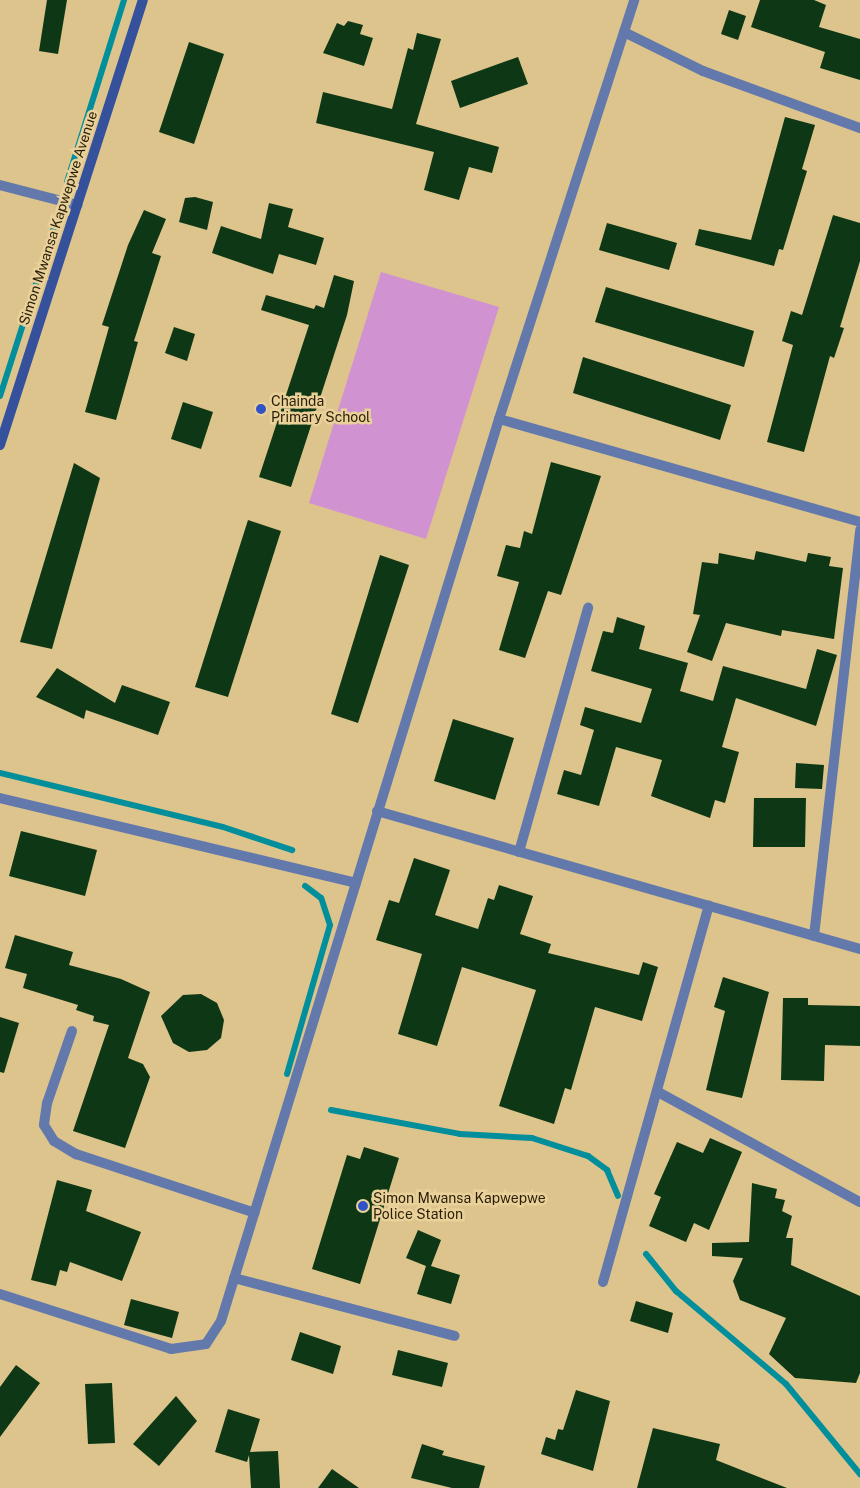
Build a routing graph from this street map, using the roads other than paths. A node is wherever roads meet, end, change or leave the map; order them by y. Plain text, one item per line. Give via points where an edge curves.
1 (143, 0) edge
2 (634, 0) edge
3 (624, 32) junction
4 (860, 128) edge
5 (0, 185) edge
6 (77, 205) junction
7 (499, 419) junction
8 (4, 423) edge
9 (0, 445) edge
10 (860, 522) edge
11 (860, 530) edge
12 (588, 608) dead end
13 (0, 798) edge
14 (378, 811) junction
15 (519, 852) junction
16 (356, 883) junction
17 (709, 906) junction
18 (814, 936) junction
19 (860, 949) edge
20 (72, 1031) dead end
21 (658, 1092) junction
22 (860, 1202) edge
23 (255, 1213) junction
24 (234, 1278) junction
25 (603, 1282) dead end
26 (0, 1294) edge
27 (455, 1336) dead end

1 - 6 main road, Simon Mwansa Kapwepwe Avenue
2 - 3 street
3 - 4 street via 703,71
3 - 7 street
5 - 6 street
6 - 8 main road, Simon Mwansa Kapwepwe Avenue
7 - 10 street
7 - 14 street
8 - 9 main road, Simon Mwansa Kapwepwe Avenue
11 - 18 street
12 - 15 street
13 - 16 street
14 - 15 street
14 - 16 street
15 - 17 street
16 - 23 street
17 - 18 street
17 - 21 street
18 - 19 street
20 - 23 street via 47,1103 44,1125 54,1141 76,1154
21 - 22 street
21 - 25 street
23 - 24 street
24 - 26 street via 221,1322 206,1344 190,1349 171,1349
24 - 27 street

